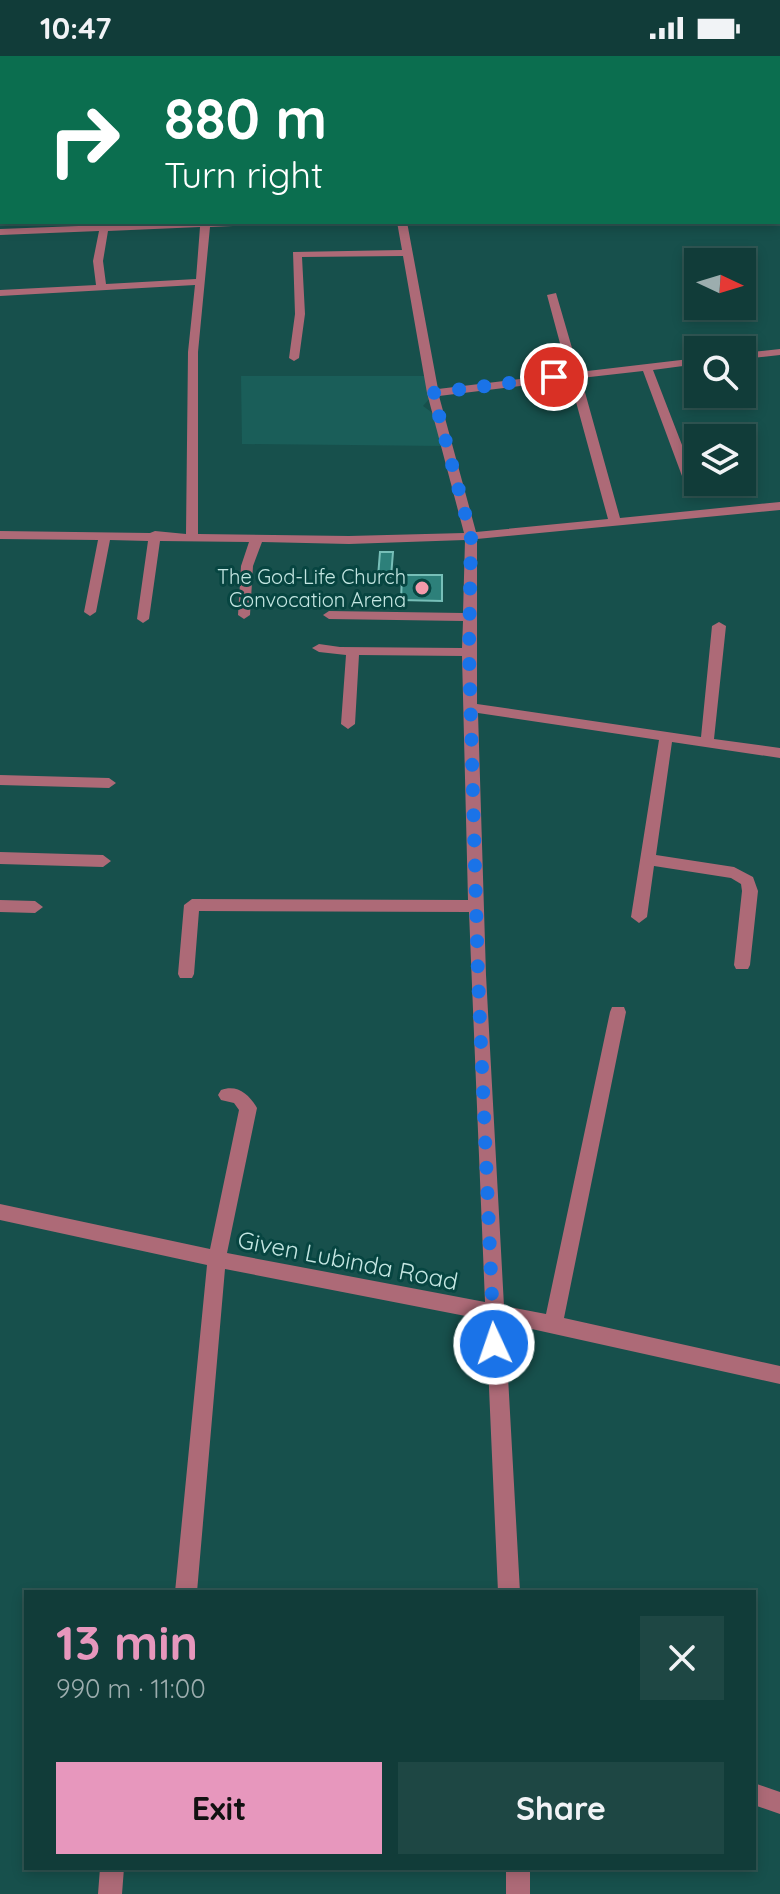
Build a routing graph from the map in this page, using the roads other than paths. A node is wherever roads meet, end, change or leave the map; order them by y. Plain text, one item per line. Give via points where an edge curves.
1 (131, 224) edge
2 (205, 224) joint
3 (402, 224) edge
4 (104, 228) junction
5 (0, 232) edge
6 (407, 253) junction
7 (199, 282) junction
8 (101, 287) junction
9 (0, 293) edge
10 (552, 295) dead end
11 (780, 352) edge
12 (756, 355) edge
13 (294, 358) dead end
14 (684, 363) edge
15 (647, 367) junction
16 (576, 375) junction
17 (433, 393) junction
18 (684, 465) edge
19 (780, 506) edge
20 (615, 522) junction
21 (0, 535) edge
22 (105, 535) junction
23 (155, 535) junction
24 (192, 535) junction
25 (471, 536) junction
26 (257, 538) junction
27 (90, 612) dead end
28 (244, 615) dead end
29 (329, 615) dead end
30 (469, 617) junction
31 (143, 619) dead end
32 (719, 626) dead end
33 (319, 648) dead end
34 (354, 650) junction
35 (469, 652) junction
36 (472, 708) junction
37 (348, 724) dead end
38 (666, 738) junction
39 (707, 743) junction
40 (780, 753) edge
41 (0, 780) edge
42 (109, 783) dead end
43 (0, 858) edge
44 (647, 859) junction
45 (103, 861) dead end
46 (0, 906) edge
47 (476, 906) junction
48 (35, 907) dead end
49 (639, 917) dead end
50 (742, 965) dead end
51 (186, 974) dead end
52 (618, 1012) dead end
53 (227, 1095) dead end
54 (0, 1212) edge
55 (217, 1259) junction
56 (492, 1312) junction
57 (553, 1324) junction
58 (780, 1375) edge
59 (186, 1590) edge
60 (509, 1590) edge
61 (756, 1795) edge
62 (780, 1803) edge
63 (112, 1870) edge
64 (518, 1870) edge
65 (110, 1894) edge
66 (518, 1894) edge

1 - 2 street
1 - 4 street
2 - 7 street
3 - 6 street
4 - 5 street
4 - 8 street via 98,261
6 - 13 street via 297,254 300,314
6 - 17 street
7 - 8 street
7 - 24 street via 193,353
8 - 9 street
10 - 16 street
11 - 12 street
14 - 15 street
15 - 16 street
15 - 18 street
16 - 17 street
16 - 20 street
17 - 25 street
19 - 20 street
20 - 25 street
21 - 22 street
22 - 23 street
22 - 27 street
23 - 24 street
23 - 31 street
24 - 26 street
25 - 26 street
25 - 30 street
26 - 28 street via 247,566
29 - 30 street
30 - 35 street
32 - 39 street
33 - 34 street
34 - 35 street
34 - 37 street
35 - 36 street
36 - 38 street
36 - 47 street
38 - 39 street
38 - 44 street
39 - 40 street
41 - 42 street
43 - 45 street
44 - 49 street
44 - 50 street via 734,873 748,881
46 - 48 street
47 - 51 street via 192,905
47 - 56 street
52 - 57 street
53 - 55 street via 239,1097 248,1108
54 - 55 street, Given Lubinda Road
55 - 56 street, Given Lubinda Road
55 - 59 street
56 - 57 street, Given Lubinda Road
56 - 60 street
57 - 58 street, Given Lubinda Road
61 - 62 street
63 - 65 street
64 - 66 street

